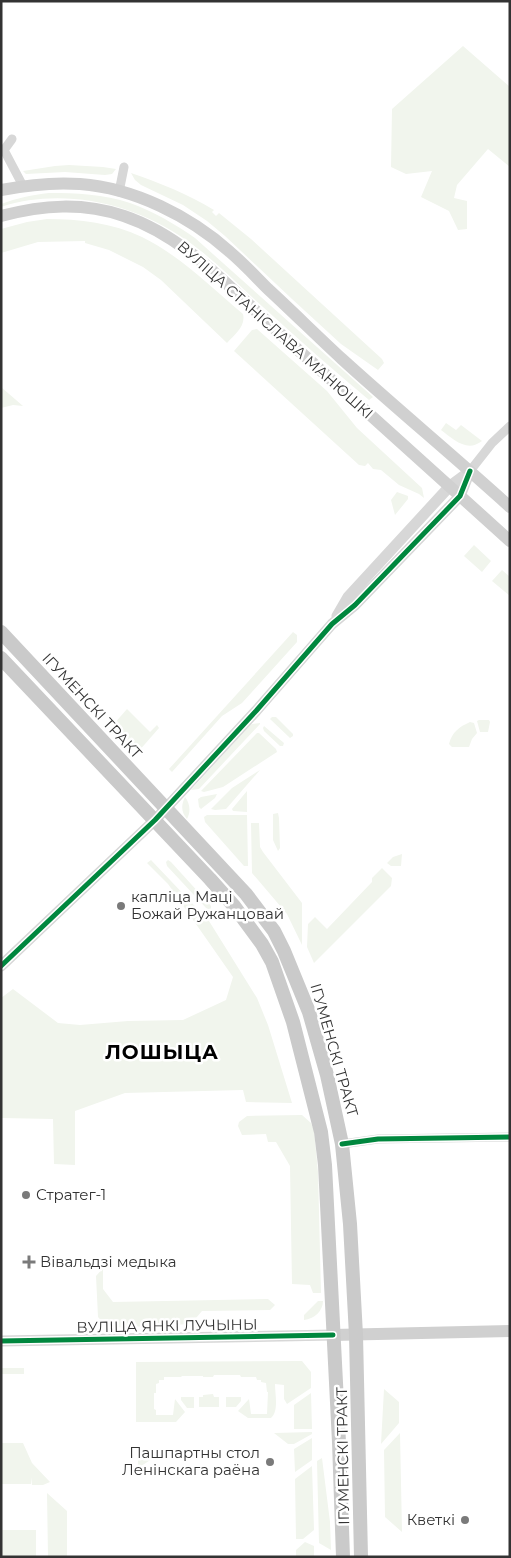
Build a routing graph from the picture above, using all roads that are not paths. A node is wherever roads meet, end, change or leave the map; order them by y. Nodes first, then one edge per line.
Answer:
1 (12, 139) dead end
2 (124, 167) dead end
3 (23, 186) junction
4 (1, 190) edge
5 (119, 192) junction
6 (1, 216) edge
7 (510, 426) edge
8 (470, 471) junction
9 (450, 486) junction
10 (460, 496) junction
11 (510, 507) edge
12 (510, 541) edge
13 (332, 624) junction
14 (1, 632) edge
15 (1, 658) edge
16 (166, 808) junction
17 (155, 820) junction
18 (1, 966) edge
19 (510, 1137) edge
20 (342, 1144) junction
21 (510, 1331) edge
22 (356, 1334) junction
23 (333, 1335) junction
24 (1, 1341) edge
25 (342, 1557) edge
26 (361, 1557) edge

1 - 3 street
2 - 5 street
3 - 4 main road, ВУЛІЦА СТАНІСЛАВА МАНЮШКІ
3 - 5 main road, ВУЛІЦА СТАНІСЛАВА МАНЮШКІ
5 - 8 main road, ВУЛІЦА СТАНІСЛАВА МАНЮШКІ
6 - 9 main road, ВУЛІЦА СТАНІСЛАВА МАНЮШКІ
7 - 8 street
8 - 9 street
8 - 10 street
8 - 11 main road, ВУЛІЦА СТАНІСЛАВА МАНЮШКІ
9 - 10 main road, ВУЛІЦА СТАНІСЛАВА МАНЮШКІ
9 - 13 street
10 - 12 main road, ВУЛІЦА СТАНІСЛАВА МАНЮШКІ
10 - 13 street
13 - 16 street
14 - 16 main road, ІГУМЕНСКІ ТРАКТ
15 - 17 main road, ІГУМЕНСКІ ТРАКТ
16 - 17 street
16 - 20 main road, ІГУМЕНСКІ ТРАКТ
17 - 18 street
17 - 23 main road, ІГУМЕНСКІ ТРАКТ
19 - 20 street
20 - 22 main road, ІГУМЕНСКІ ТРАКТ
21 - 22 main road, ВУЛІЦА ЯНКІ ЛУЧЫНЫ
22 - 23 main road, ВУЛІЦА ЯНКІ ЛУЧЫНЫ
22 - 26 main road, ІГУМЕНСКІ ТРАКТ
23 - 24 street, ВУЛІЦА ЯНКІ ЛУЧЫНЫ
23 - 25 main road, ІГУМЕНСКІ ТРАКТ

